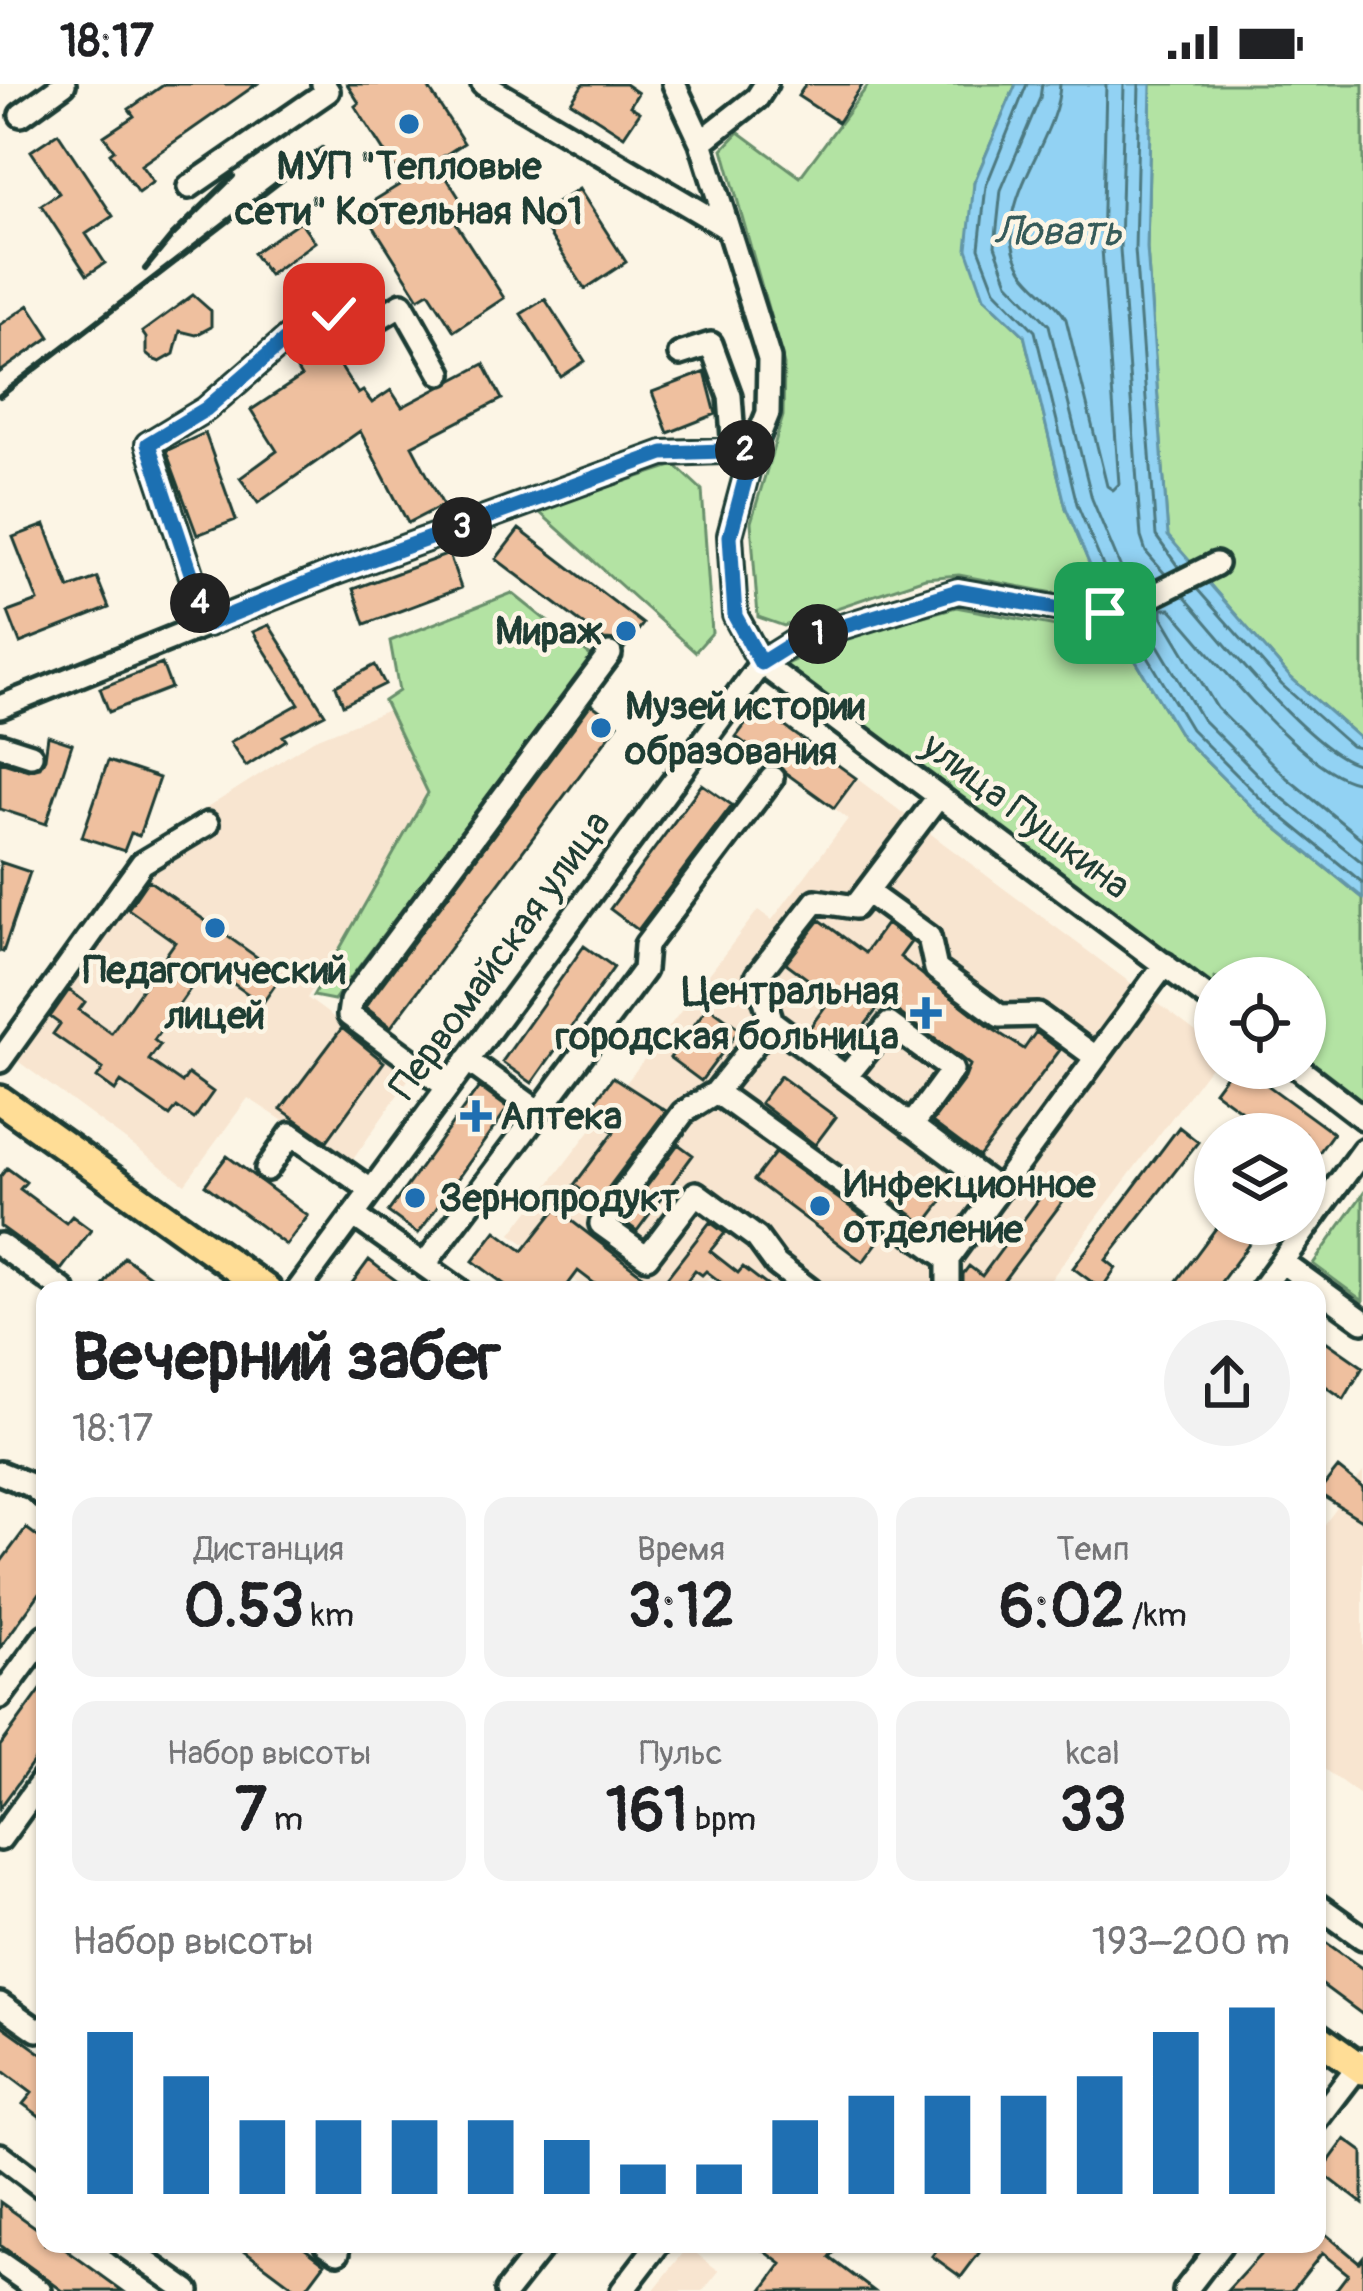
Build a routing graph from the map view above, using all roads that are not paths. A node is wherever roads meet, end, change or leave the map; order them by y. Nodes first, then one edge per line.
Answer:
1 (64, 84) edge
2 (323, 84) edge
3 (483, 84) edge
4 (674, 84) edge
5 (766, 84) edge
6 (21, 115) dead end
7 (700, 142) junction
8 (189, 187) dead end
9 (728, 228) junction
10 (680, 354) dead end
11 (441, 374) dead end
12 (743, 450) junction
13 (1216, 564) dead end
14 (208, 624) junction
15 (610, 654) dead end
16 (761, 663) junction
17 (0, 706) edge
18 (0, 745) edge
19 (32, 755) dead end
20 (772, 778) dead end
21 (939, 796) junction
22 (208, 824) dead end
23 (867, 892) junction
24 (1165, 964) junction
25 (1194, 987) edge
26 (772, 1022) junction
27 (1094, 1056) junction
28 (466, 1060) junction
29 (0, 1061) edge
30 (846, 1077) junction
31 (447, 1087) junction
32 (1325, 1089) edge
33 (716, 1092) junction
34 (0, 1100) edge
35 (538, 1112) junction
36 (1363, 1118) edge
37 (911, 1126) junction
38 (1363, 1150) edge
39 (267, 1169) dead end
40 (371, 1190) junction
41 (998, 1190) junction
42 (353, 1214) junction
43 (0, 1245) edge
44 (948, 1258) junction
45 (1282, 1262) junction
46 (424, 1265) junction
47 (50, 1281) edge
48 (254, 1281) edge
49 (305, 1281) edge
50 (446, 1281) edge
51 (798, 1281) edge
52 (948, 1281) edge
53 (1268, 1281) edge
54 (1308, 1281) edge
55 (1326, 1294) edge
56 (1363, 1321) edge
57 (0, 1473) edge
58 (36, 1489) edge
59 (36, 1648) edge
60 (0, 1697) edge
61 (36, 1789) edge
62 (0, 1839) edge
63 (1326, 1910) edge
64 (1360, 1931) edge
65 (0, 2004) edge
66 (36, 2029) edge
67 (1326, 2043) edge
68 (1361, 2065) edge
69 (1326, 2109) edge
70 (0, 2155) edge
71 (36, 2182) edge
72 (134, 2253) edge
73 (537, 2253) edge
74 (651, 2253) edge
75 (1214, 2253) edge
76 (0, 2263) edge
77 (40, 2291) edge
78 (188, 2291) edge
79 (507, 2291) edge
80 (622, 2291) edge
81 (1185, 2291) edge

1 - 6 street
2 - 8 street
3 - 9 street
4 - 7 street, улица Пушкина
5 - 7 street
7 - 9 street, улица Пушкина
9 - 12 street, улица Пушкина
10 - 12 street
11 - 14 street
12 - 14 street
12 - 16 street, улица Пушкина
13 - 16 street
14 - 17 street
15 - 31 street
16 - 21 street, улица Пушкина
16 - 28 street, Первомайская улица
18 - 19 street
20 - 35 street
21 - 23 street
21 - 24 street, улица Пушкина
22 - 29 street
23 - 26 street
23 - 27 street
24 - 25 street, улица Пушкина
24 - 27 street
26 - 30 street
26 - 33 street
27 - 41 street
28 - 31 street, Первомайская улица
28 - 35 street
30 - 37 street
30 - 37 street
31 - 40 street, Первомайская улица
32 - 36 street
33 - 44 street
33 - 51 street
34 - 48 main road
35 - 46 street
37 - 41 street
38 - 45 street
39 - 40 street
40 - 42 street, Первомайская улица
41 - 44 street
42 - 46 street
42 - 49 street, Первомайская улица
43 - 47 street
44 - 52 street
45 - 53 street
45 - 54 street
46 - 50 street
55 - 56 street
57 - 58 street
59 - 60 street
61 - 62 street
63 - 64 street
65 - 66 street
67 - 68 main road
68 - 69 street
70 - 71 street
72 - 78 street
73 - 79 street
74 - 80 street
75 - 81 street
76 - 77 street

